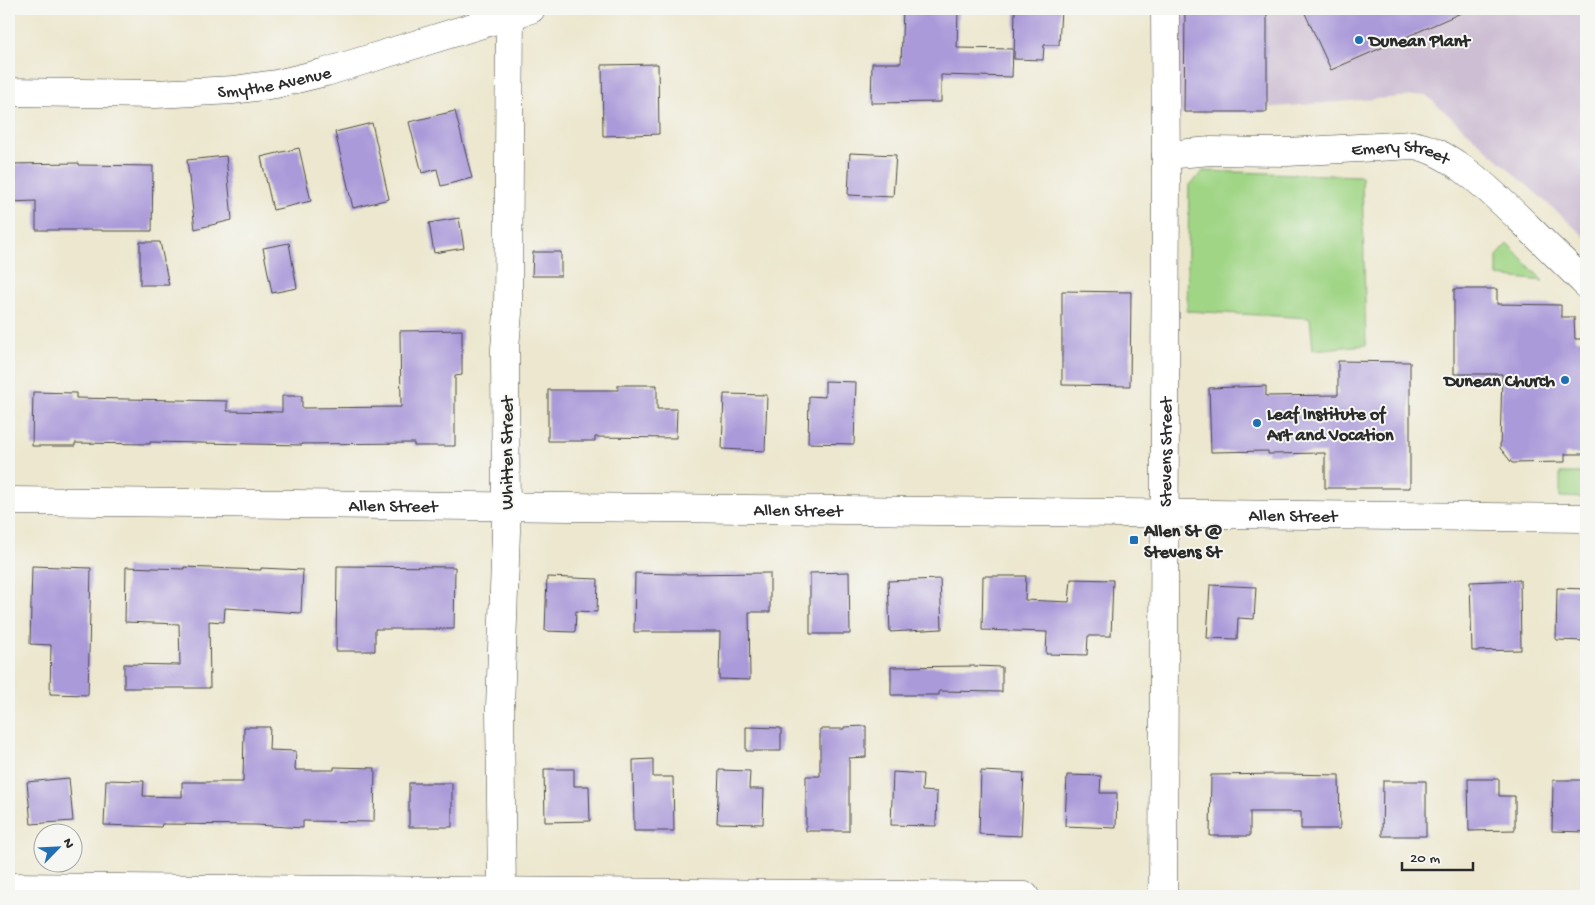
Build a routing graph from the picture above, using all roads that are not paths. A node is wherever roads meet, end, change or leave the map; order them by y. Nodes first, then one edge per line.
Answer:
1 (1165, 9) edge
2 (517, 11) edge
3 (9, 92) edge
4 (1166, 155) junction
5 (1586, 284) edge
6 (9, 501) edge
7 (506, 507) junction
8 (1165, 514) junction
9 (1586, 518) edge
10 (9, 887) edge
11 (502, 894) edge
12 (1024, 896) edge
13 (1163, 896) edge

1 - 4 street, Stevens Street
2 - 3 street, Smythe Avenue
2 - 7 street, Whitten Street
4 - 5 street, Emery Street
4 - 8 street, Stevens Street
6 - 7 street, Allen Street
7 - 8 street, Allen Street
7 - 11 street, Whitten Street
8 - 9 street, Allen Street
8 - 13 street, Stevens Street
10 - 11 street
11 - 12 street

